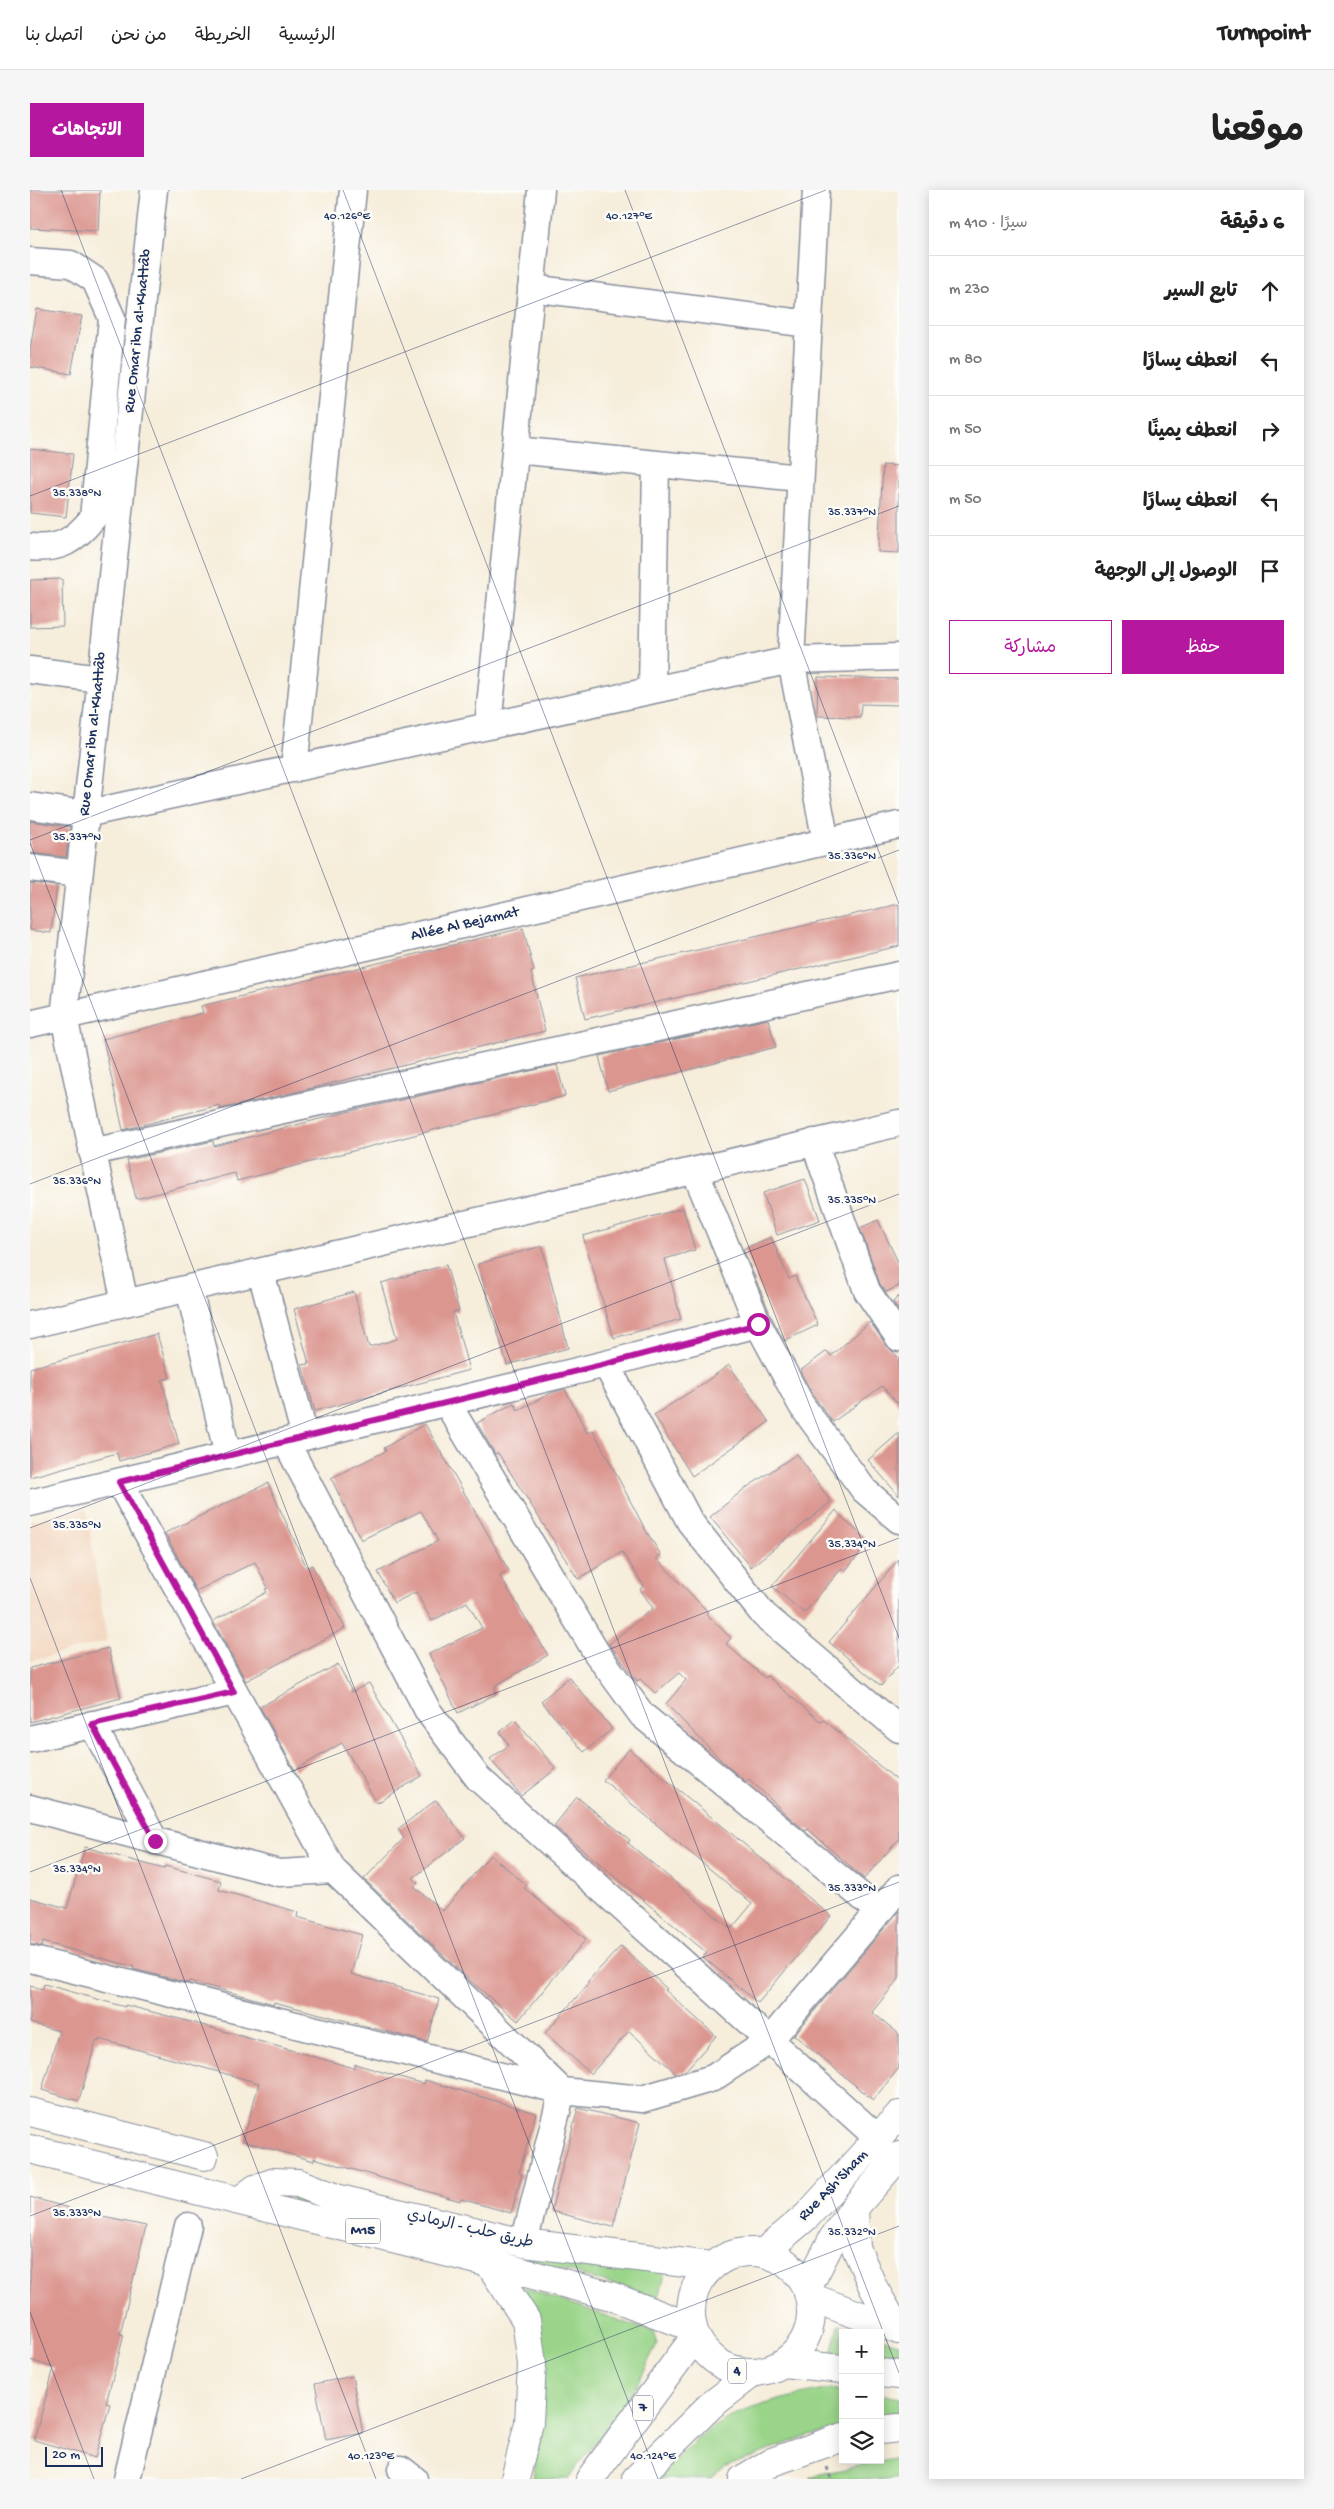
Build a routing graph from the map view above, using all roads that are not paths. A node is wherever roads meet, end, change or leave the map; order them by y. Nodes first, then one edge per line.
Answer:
1 (154, 190) edge
2 (354, 190) edge
3 (541, 190) edge
4 (816, 190) edge
5 (30, 261) edge
6 (531, 288) junction
7 (809, 324) junction
8 (515, 450) junction
9 (656, 464) junction
10 (800, 478) junction
11 (30, 547) edge
12 (899, 657) edge
13 (791, 660) junction
14 (30, 670) edge
15 (100, 679) junction
16 (652, 690) junction
17 (488, 726) junction
18 (294, 769) junction
19 (30, 806) edge
20 (85, 814) junction
21 (899, 825) edge
22 (826, 842) junction
23 (30, 868) edge
24 (79, 874) junction
25 (899, 975) edge
26 (64, 1017) junction
27 (30, 1024) edge
28 (899, 1123) edge
29 (814, 1142) junction
30 (92, 1152) junction
31 (695, 1171) junction
32 (261, 1272) junction
33 (189, 1288) junction
34 (125, 1303) junction
35 (758, 1324) junction
36 (30, 1325) edge
37 (899, 1338) edge
38 (606, 1364) junction
39 (447, 1403) junction
40 (295, 1439) junction
41 (228, 1456) junction
42 (119, 1482) junction
43 (30, 1503) edge
44 (899, 1520) edge
45 (234, 1692) junction
46 (92, 1724) junction
47 (899, 1729) edge
48 (30, 1739) edge
49 (30, 1808) edge
50 (155, 1841) junction
51 (333, 1870) junction
52 (899, 1888) edge
53 (879, 1911) junction
54 (30, 1959) edge
55 (769, 2041) junction
56 (562, 2091) junction
57 (30, 2112) edge
58 (899, 2115) edge
59 (129, 2137) junction
60 (889, 2147) edge
61 (30, 2148) edge
62 (204, 2156) dead end
63 (123, 2171) junction
64 (239, 2201) junction
65 (854, 2208) junction
66 (188, 2226) dead end
67 (524, 2244) junction
68 (764, 2252) junction
69 (489, 2263) junction
70 (710, 2266) junction
71 (809, 2293) junction
72 (899, 2330) edge
73 (693, 2332) junction
74 (784, 2363) junction
75 (839, 2369) edge
76 (754, 2372) junction
77 (884, 2373) edge
78 (899, 2375) edge
79 (899, 2428) edge
80 (884, 2430) edge
81 (839, 2438) edge
82 (127, 2479) edge
83 (515, 2479) edge
84 (590, 2479) edge
85 (636, 2479) edge
86 (743, 2479) edge

1 - 15 street, Rue Omar ibn al-Khattâb
2 - 18 street
3 - 6 street
4 - 7 street
5 - 11 street
6 - 7 street
6 - 8 street
7 - 10 street
8 - 9 street
8 - 17 street
9 - 10 street
9 - 16 street
10 - 13 street
12 - 13 street
13 - 16 street
13 - 22 street
14 - 15 street
15 - 20 street, Rue Omar ibn al-Khattâb
16 - 17 street
17 - 18 street
18 - 20 street
19 - 20 street
20 - 24 street, Rue Omar ibn al-Khattâb
21 - 22 street, Allée Al Bejamat
22 - 26 street, Allée Al Bejamat
23 - 24 street
24 - 26 street, Rue Omar ibn al-Khattâb
25 - 30 street
26 - 27 street, Allée Al Bejamat
26 - 30 street, Rue Omar ibn al-Khattâb
28 - 29 street
29 - 31 street
29 - 37 street
30 - 34 street, Rue Omar ibn al-Khattâb
31 - 32 street
31 - 35 street
32 - 33 street
32 - 40 street
33 - 34 street
33 - 41 street
34 - 36 street
35 - 38 street
35 - 44 street
38 - 39 street
38 - 47 street
39 - 40 street
39 - 53 street
40 - 41 street
40 - 55 street
41 - 42 street
42 - 43 street
42 - 45 street
45 - 46 street
45 - 51 street
46 - 48 street
46 - 50 street
49 - 50 street
50 - 51 street
51 - 56 street
52 - 53 street
53 - 55 street
54 - 56 street
55 - 56 street
55 - 60 street
56 - 67 street
57 - 59 main road
58 - 60 main road, Rue Ash'Sham
59 - 62 main road
59 - 63 main road
60 - 65 main road, Rue Ash'Sham
60 - 68 main road, Rue Ash'Sham
61 - 63 main road, طريق حلب - الرمادي / M15
63 - 64 main road, طريق حلب - الرمادي / M15
64 - 67 main road, طريق حلب - الرمادي / M15
64 - 69 main road, طريق حلب - الرمادي / M15
65 - 71 main road, Rue Ash'Sham
65 - 72 main road
66 - 82 street
67 - 70 main road, طريق حلب - الرمادي / M15
68 - 70 main road
68 - 71 main road
69 - 73 main road, طريق حلب - الرمادي / M15
69 - 83 main road
70 - 73 main road
71 - 72 main road
71 - 74 main road, 4
73 - 76 main road, 4
73 - 84 main road, 7
74 - 75 main road, 4
74 - 76 main road, 4
76 - 85 main road
77 - 78 main road
79 - 80 main road
81 - 86 main road

